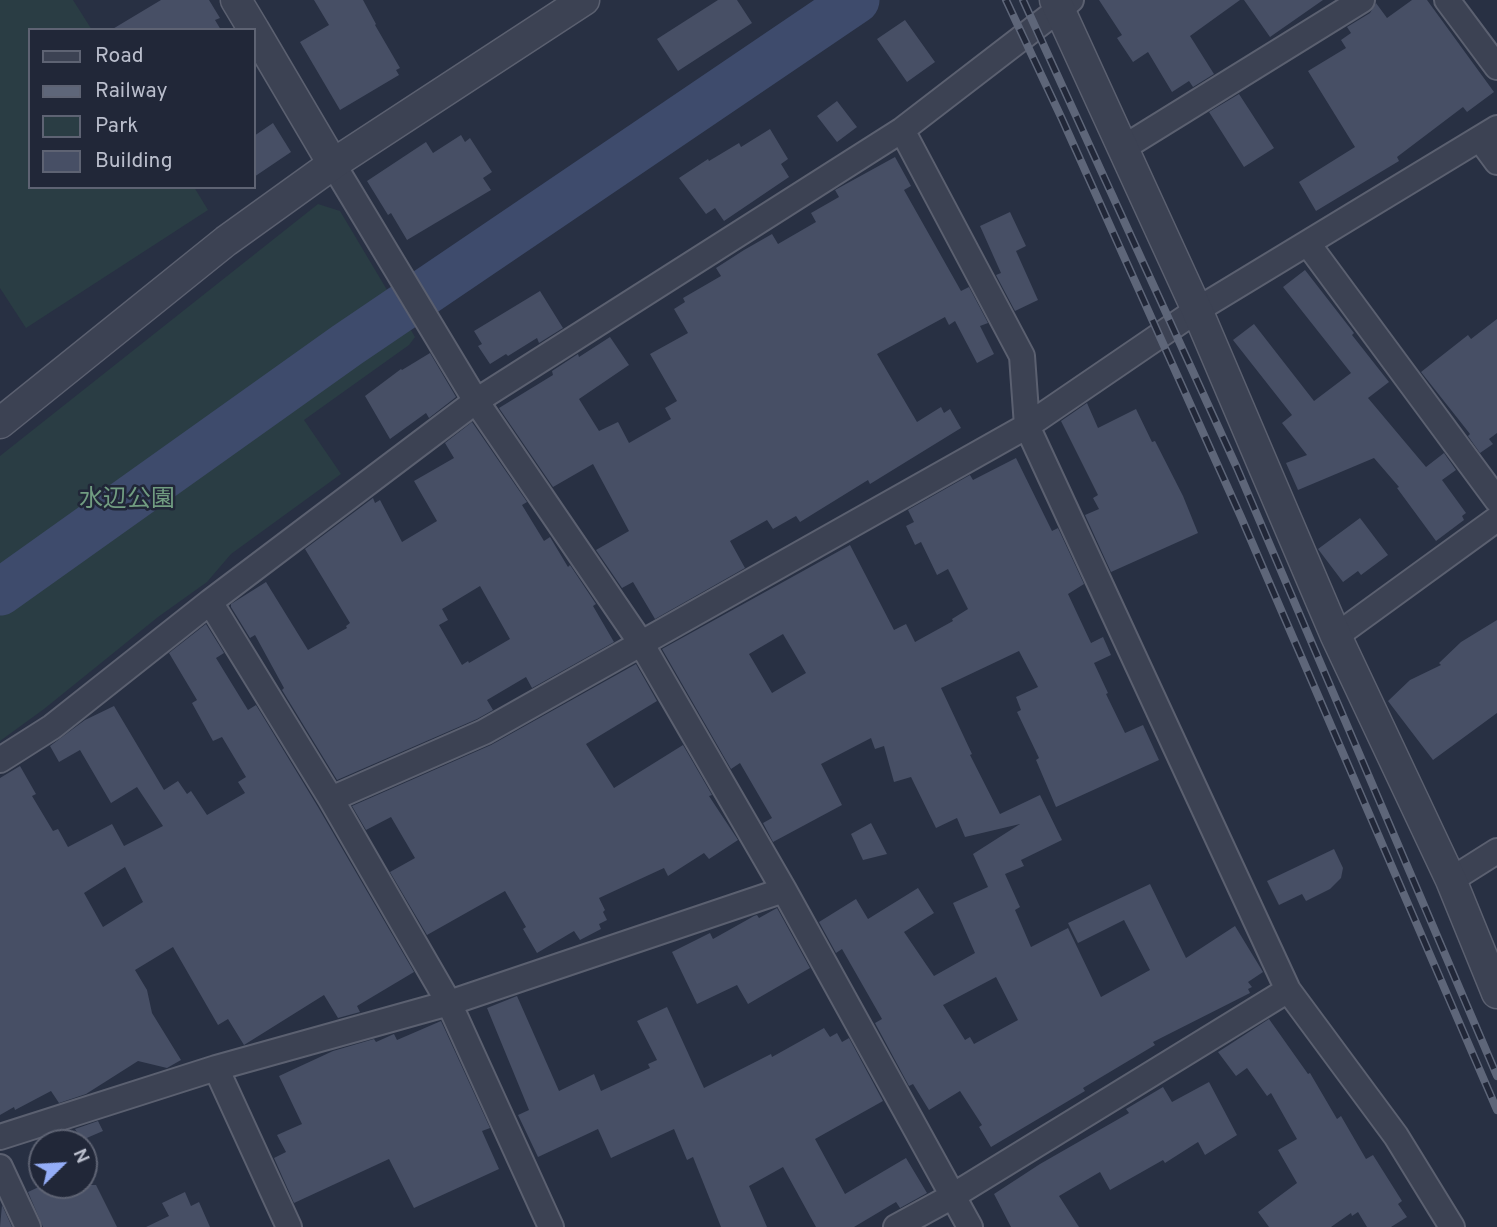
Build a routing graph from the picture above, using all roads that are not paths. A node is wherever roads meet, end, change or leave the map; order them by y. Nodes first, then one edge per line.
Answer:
1 (236, 0) edge
2 (584, 0) edge
3 (1362, 0) edge
4 (1447, 0) edge
5 (1062, 3) edge
6 (253, 28) edge
7 (256, 33) edge
8 (1497, 67) edge
9 (902, 130) junction
10 (1488, 134) edge
11 (1123, 148) junction
12 (1497, 162) edge
13 (333, 164) junction
14 (1308, 244) junction
15 (1197, 310) junction
16 (477, 401) junction
17 (0, 423) edge
18 (1027, 426) junction
19 (1497, 500) edge
20 (1497, 519) edge
21 (211, 602) junction
22 (1336, 636) junction
23 (641, 643) junction
24 (0, 760) edge
25 (331, 799) junction
26 (1497, 851) edge
27 (1451, 880) junction
28 (784, 890) junction
29 (1288, 990) junction
30 (1497, 993) edge
31 (449, 1003) junction
32 (216, 1068) junction
33 (0, 1138) edge
34 (0, 1167) edge
35 (951, 1197) junction
36 (28, 1227) edge
37 (289, 1227) edge
38 (551, 1227) edge
39 (896, 1227) edge
40 (970, 1227) edge
41 (1452, 1227) edge

1 - 6 street
2 - 13 street
3 - 11 street
4 - 8 street
5 - 9 street
5 - 11 street
7 - 13 street
9 - 16 street
9 - 18 street
10 - 12 street
10 - 14 street
11 - 15 street
13 - 16 street
13 - 17 street
14 - 15 street
14 - 19 street
15 - 18 street
15 - 22 street
16 - 21 street
16 - 23 street
18 - 23 street
18 - 29 street
20 - 22 street
21 - 24 street
21 - 25 street
22 - 27 street
23 - 25 street
23 - 28 street
25 - 31 street
26 - 27 street
27 - 30 street
28 - 31 street
28 - 35 street
29 - 35 street
29 - 41 street
31 - 32 street
31 - 38 street
32 - 33 street
32 - 37 street
34 - 36 street
35 - 39 street
35 - 40 street

